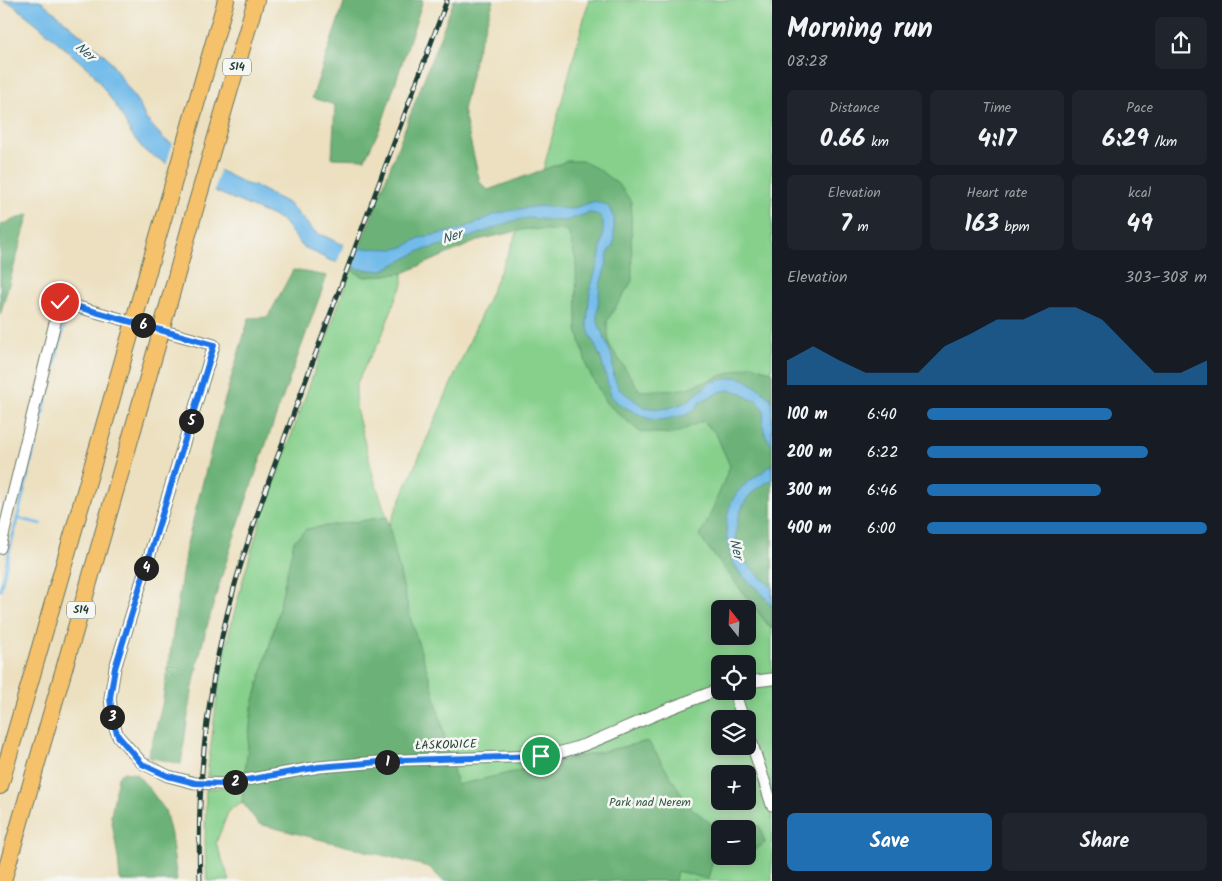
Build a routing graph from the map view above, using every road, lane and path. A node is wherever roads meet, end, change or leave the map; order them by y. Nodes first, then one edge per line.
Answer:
1 (226, 0) edge
2 (256, 0) edge
3 (0, 548) edge
4 (772, 679) edge
5 (756, 681) edge
6 (711, 693) edge
7 (756, 755) edge
8 (0, 786) edge
9 (772, 805) edge
10 (3, 881) edge

1 - 8 highway, S14, bridge
2 - 10 highway, S14, bridge
3 - 6 street, ŁASKOWICE
4 - 5 street
7 - 9 street

